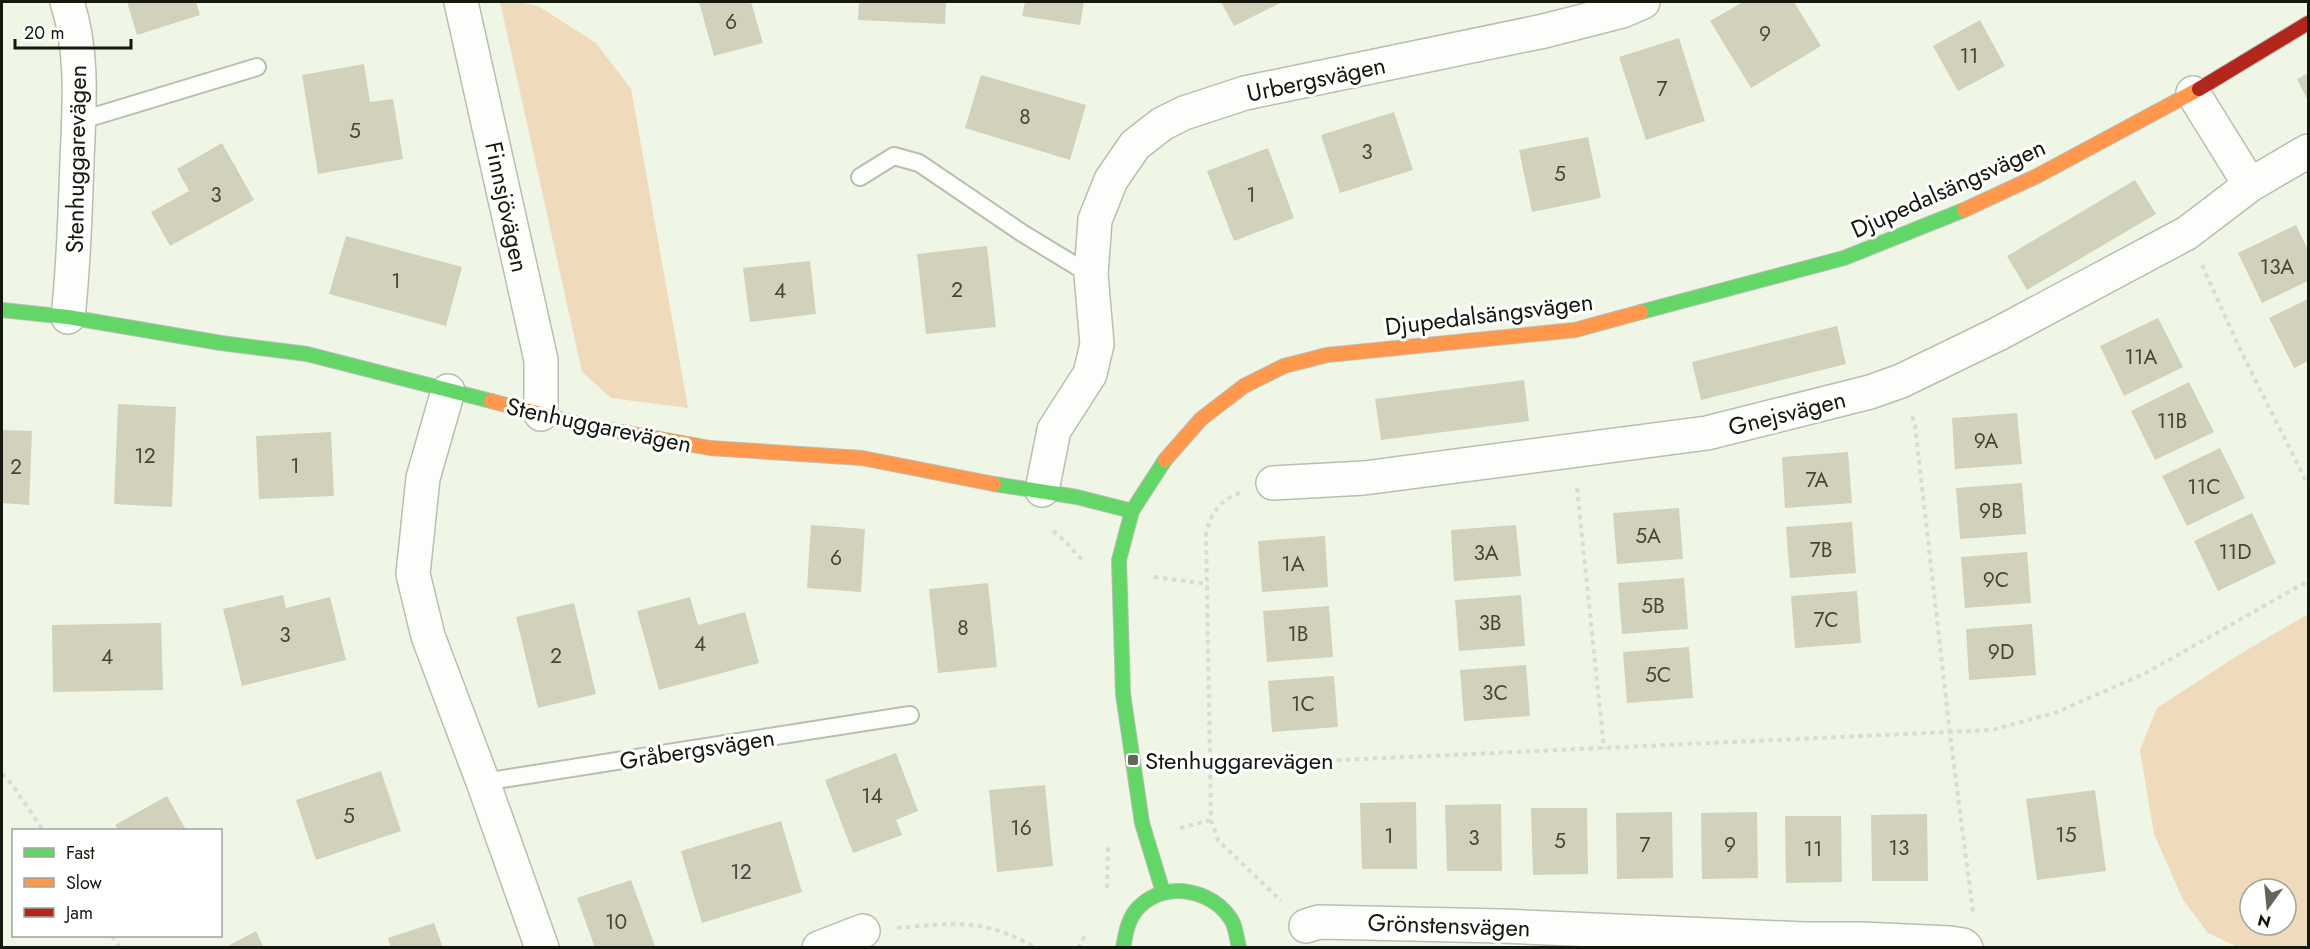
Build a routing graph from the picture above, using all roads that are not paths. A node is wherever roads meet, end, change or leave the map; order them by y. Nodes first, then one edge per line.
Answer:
1 (67, 2) edge
2 (460, 2) edge
3 (1643, 2) edge
4 (2308, 23) edge
5 (257, 67) dead end
6 (2193, 93) junction
7 (79, 121) junction
8 (2308, 151) edge
9 (860, 177) dead end
10 (2250, 185) junction
11 (1091, 275) junction
12 (2, 310) edge
13 (68, 317) junction
14 (447, 391) junction
15 (541, 414) junction
16 (1273, 483) road end
17 (1042, 490) junction
18 (1132, 512) junction
19 (910, 715) dead end
20 (483, 782) junction
21 (1163, 892) junction
22 (1306, 926) road end
23 (863, 931) road end
24 (1699, 941) edge
25 (1964, 946) edge
26 (542, 948) edge
27 (819, 948) edge
28 (1123, 948) edge
29 (1239, 948) edge

1 - 7 street, Stenhuggarevägen
2 - 15 street, Finnsjövägen
3 - 11 street, Urbergsvägen
4 - 6 street, Djupedalsängsvägen
5 - 7 lane
6 - 10 street
6 - 18 street, Djupedalsängsvägen
7 - 13 street, Stenhuggarevägen
8 - 10 street, Gnejsvägen
9 - 11 lane
10 - 16 street, Gnejsvägen
11 - 17 street, Urbergsvägen
12 - 13 street, Stenhuggarevägen
13 - 14 street, Stenhuggarevägen
14 - 15 street, Stenhuggarevägen
14 - 20 street
15 - 17 street, Stenhuggarevägen
17 - 18 street, Stenhuggarevägen
18 - 21 street, Djupedalsängsvägen
19 - 20 lane, Gråbergsvägen
20 - 26 street
21 - 28 street
21 - 29 street
22 - 24 street, Grönstensvägen
23 - 27 street
24 - 25 street, Grönstensvägen

